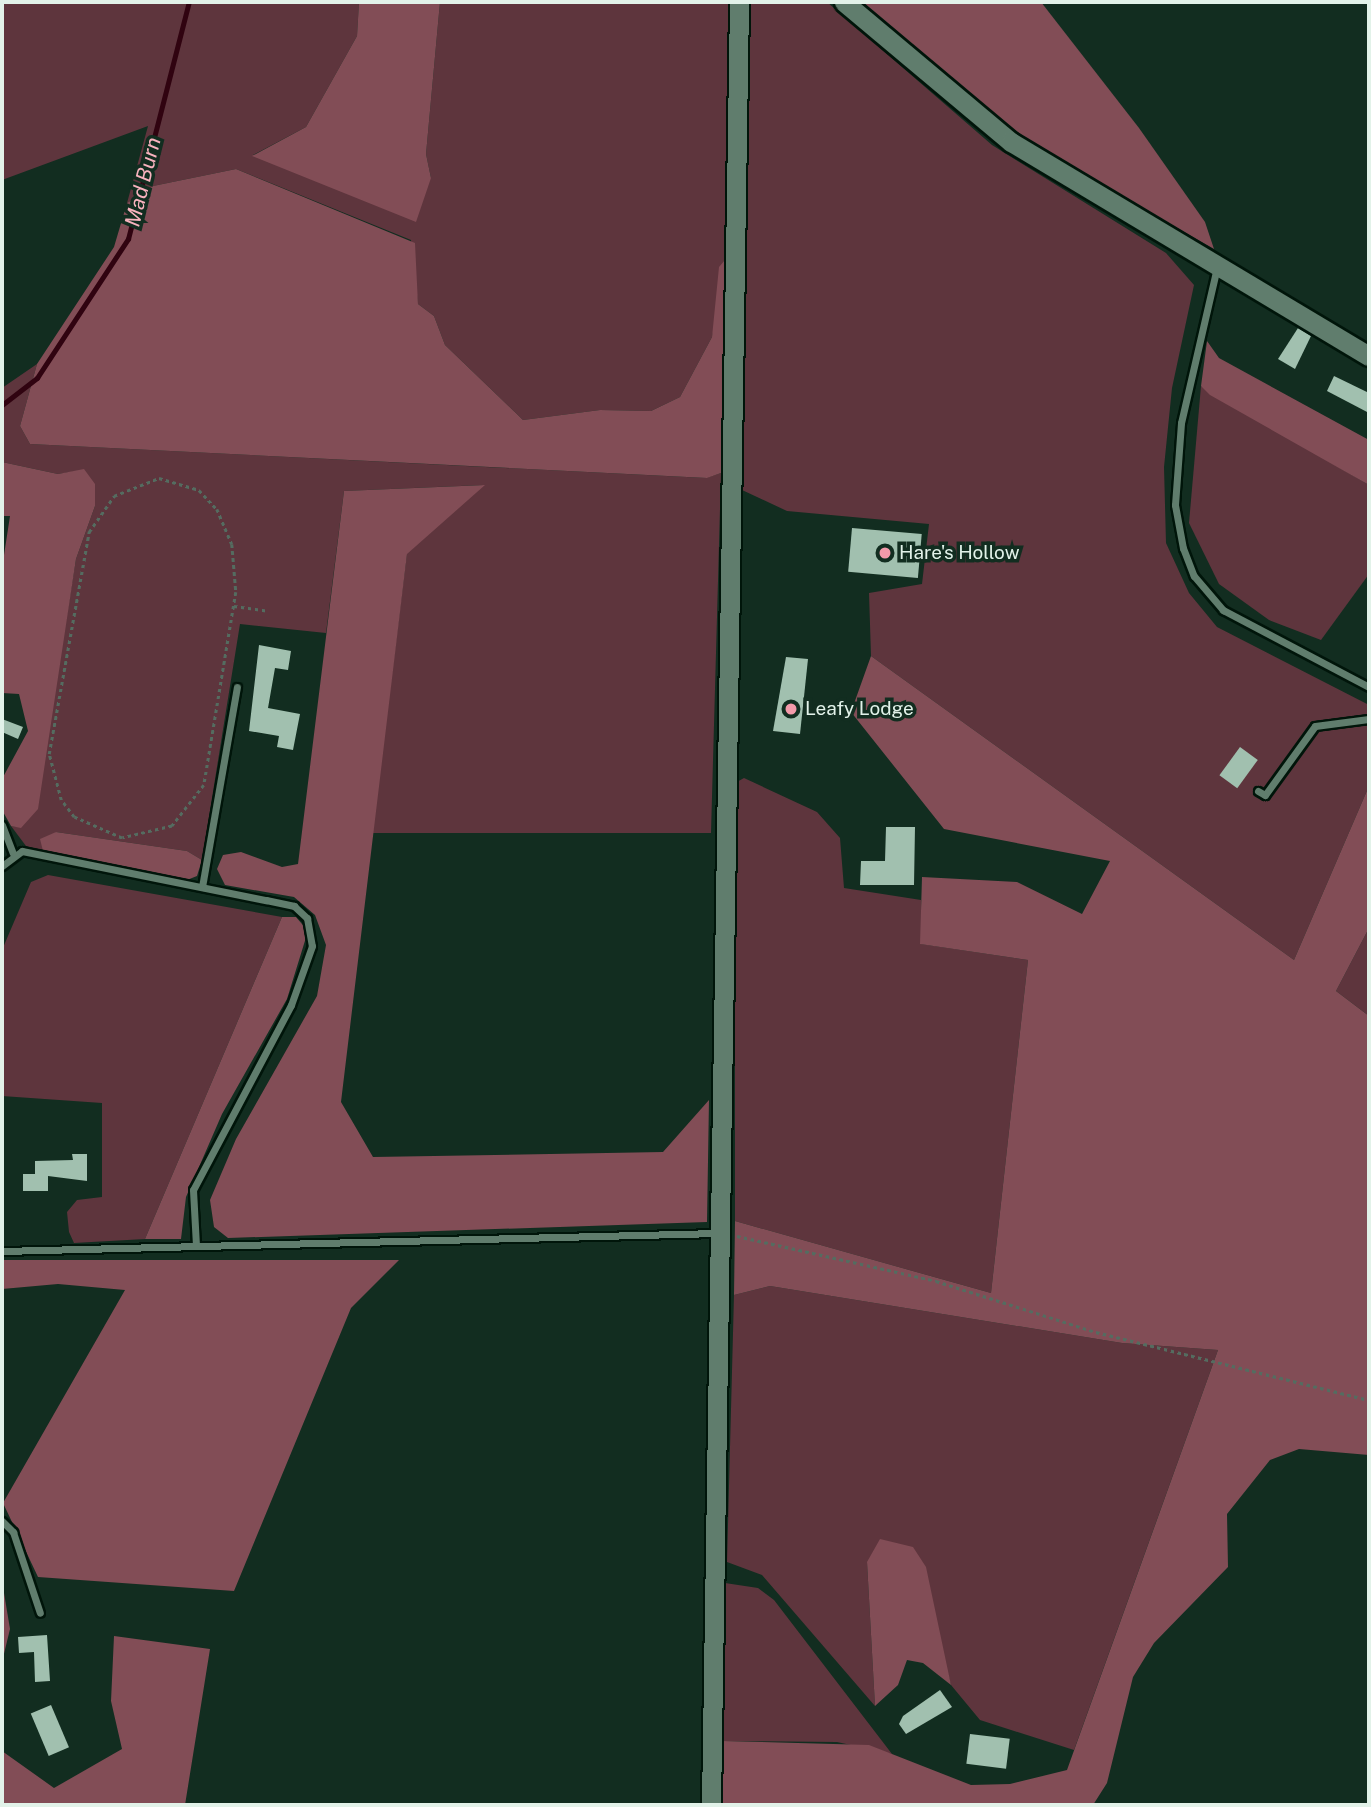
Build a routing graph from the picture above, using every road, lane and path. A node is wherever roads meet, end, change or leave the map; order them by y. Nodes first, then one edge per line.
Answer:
1 (739, 2) edge
2 (844, 2) edge
3 (1218, 263) junction
4 (1369, 356) edge
5 (234, 606) junction
6 (268, 611) dead end
7 (237, 687) dead end
8 (1369, 687) edge
9 (1369, 719) edge
10 (1258, 791) dead end
11 (2, 825) edge
12 (13, 853) junction
13 (2, 866) edge
14 (202, 887) junction
15 (720, 1233) junction
16 (196, 1246) junction
17 (2, 1251) edge
18 (1369, 1400) edge
19 (2, 1521) edge
20 (40, 1613) dead end
21 (711, 1805) edge

1 - 15 street
2 - 3 street
3 - 4 street
3 - 8 lane
5 - 5 path
5 - 6 path
7 - 14 lane
9 - 10 lane
11 - 12 lane
12 - 13 lane
12 - 14 lane
14 - 16 lane
15 - 16 lane
15 - 18 path
15 - 21 street
16 - 17 lane
19 - 20 lane

